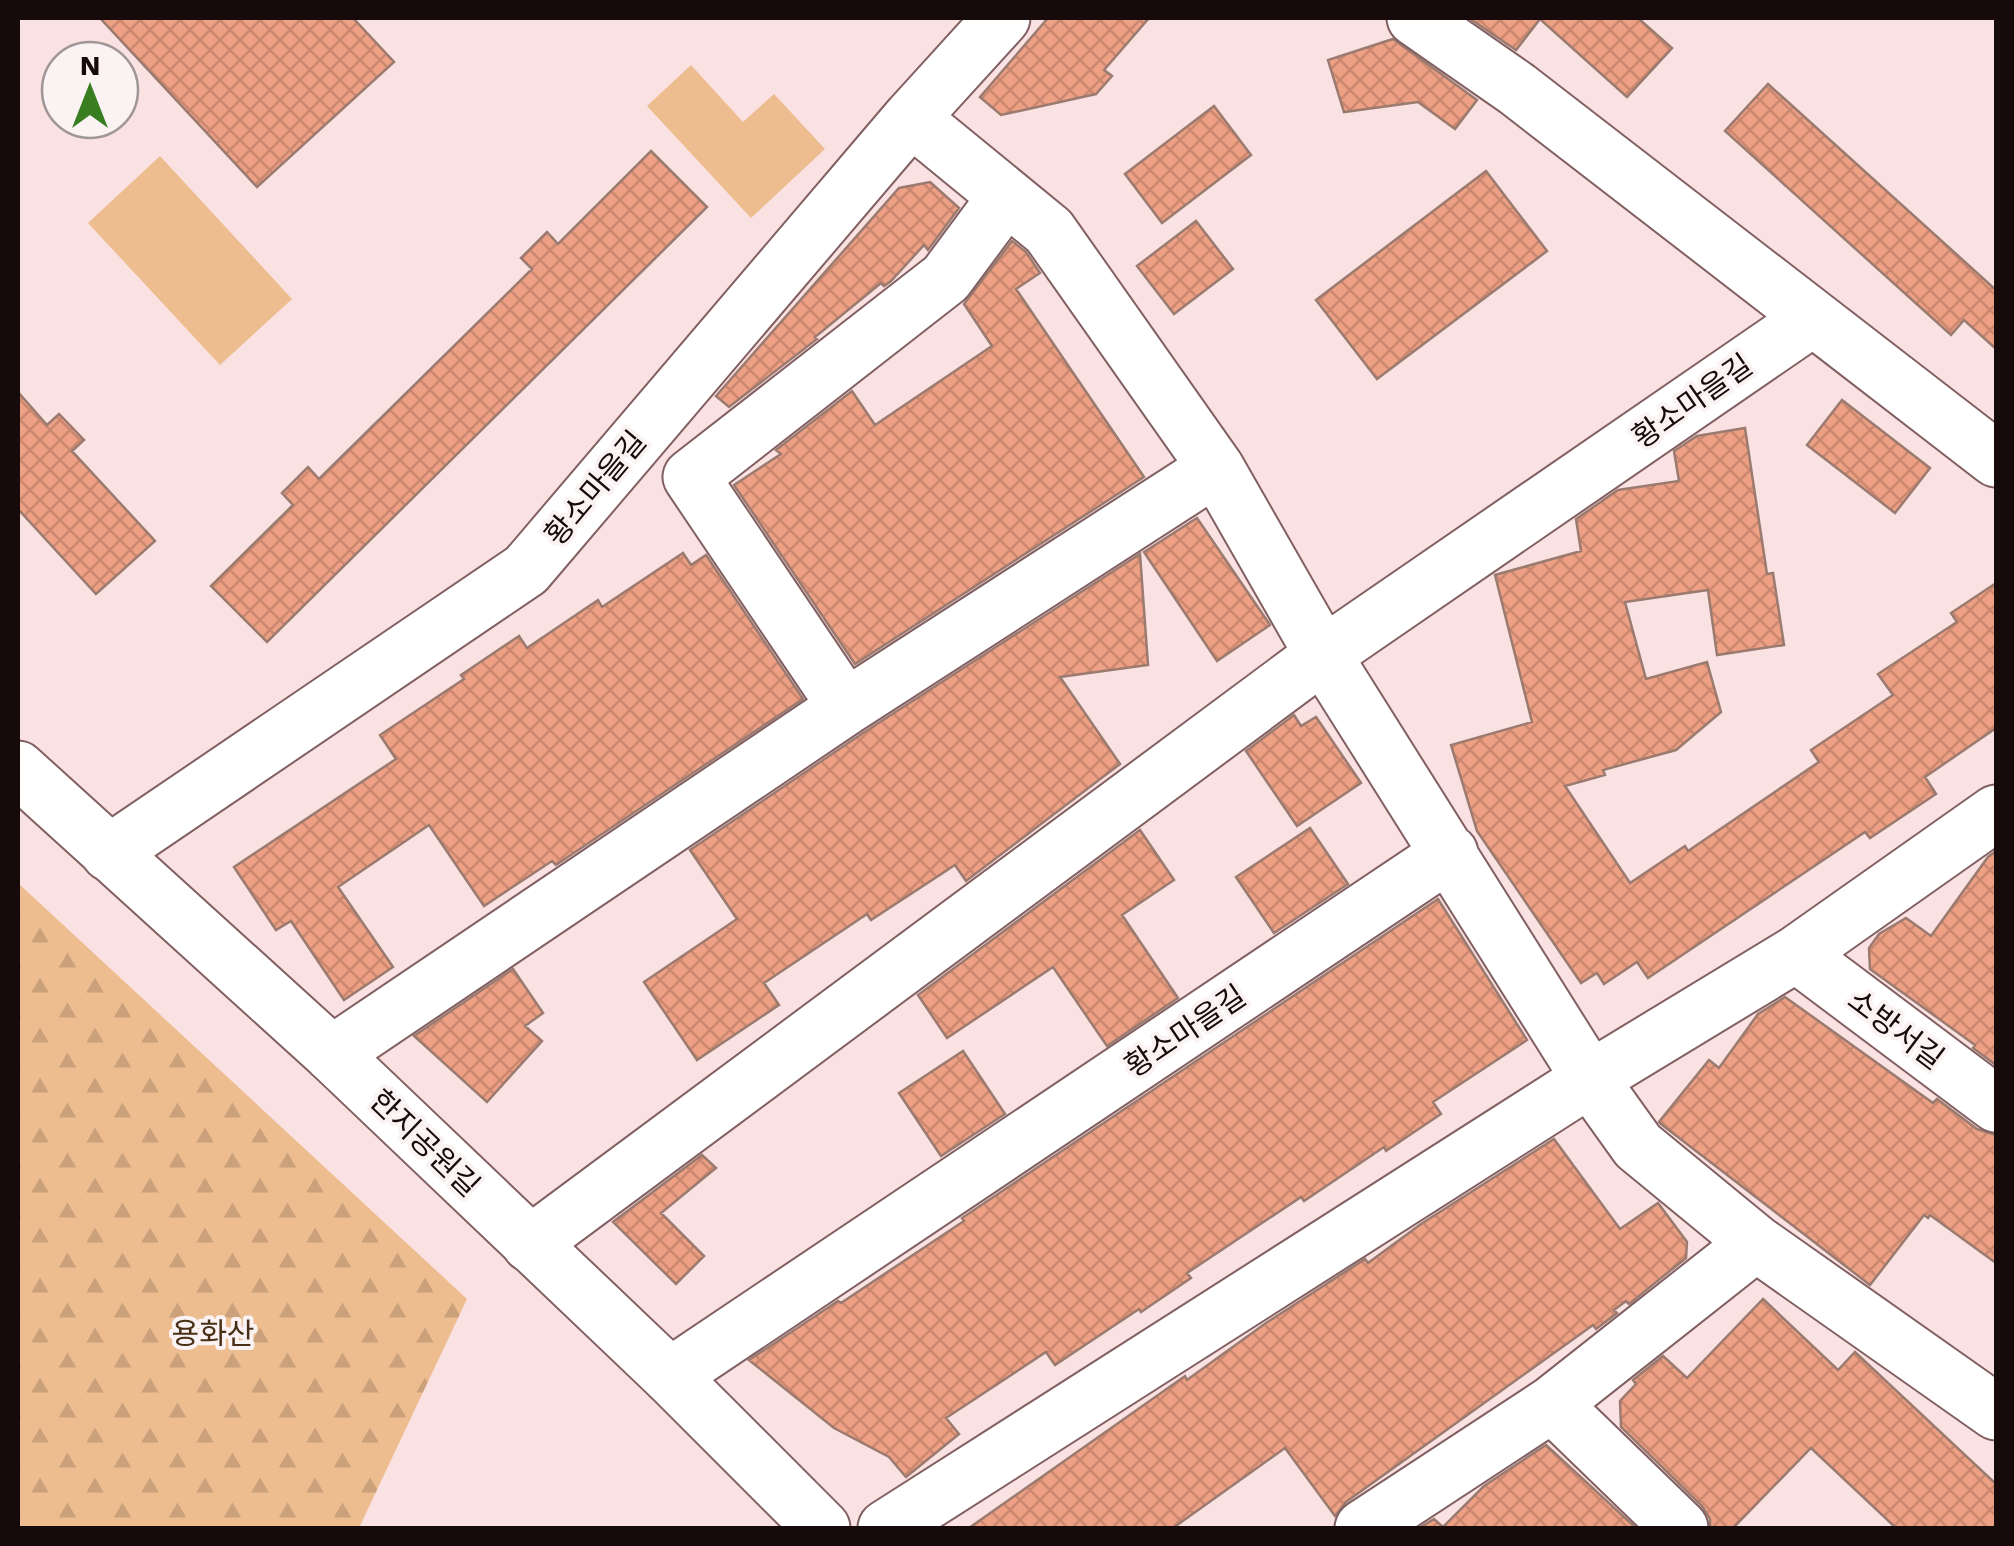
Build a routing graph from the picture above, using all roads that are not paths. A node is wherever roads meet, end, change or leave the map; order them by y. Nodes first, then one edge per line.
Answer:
1 (1002, 18) edge
2 (1415, 18) edge
3 (910, 118) junction
4 (1006, 197) junction
5 (1813, 318) junction
6 (1996, 459) edge
7 (1216, 468) junction
8 (1323, 654) junction
9 (846, 707) junction
10 (18, 769) edge
11 (1996, 813) edge
12 (109, 852) junction
13 (1450, 853) junction
14 (1796, 954) junction
15 (332, 1054) junction
16 (1590, 1078) junction
17 (1996, 1104) edge
18 (1756, 1243) junction
19 (530, 1244) junction
20 (670, 1376) junction
21 (1552, 1404) junction
22 (1996, 1412) edge
23 (822, 1528) edge
24 (886, 1528) edge
25 (1364, 1528) edge
26 (1680, 1528) edge

1 - 3 street, 황소마을길
2 - 5 street
3 - 4 street
3 - 12 street, 황소마을길
4 - 7 street
4 - 9 street
5 - 6 street
5 - 8 street, 황소마을길
7 - 8 street
7 - 9 street
8 - 13 street
8 - 19 street, 황소마을길
9 - 15 street
10 - 12 street, 한지공원길
11 - 14 street
12 - 15 street, 한지공원길
13 - 16 street
13 - 20 street, 황소마을길
14 - 16 street
14 - 17 street, 소방서길
15 - 19 street, 한지공원길
16 - 18 street
16 - 24 street
18 - 21 street
18 - 22 street
19 - 20 street, 한지공원길
20 - 23 street, 한지공원길
21 - 25 street
21 - 26 street

